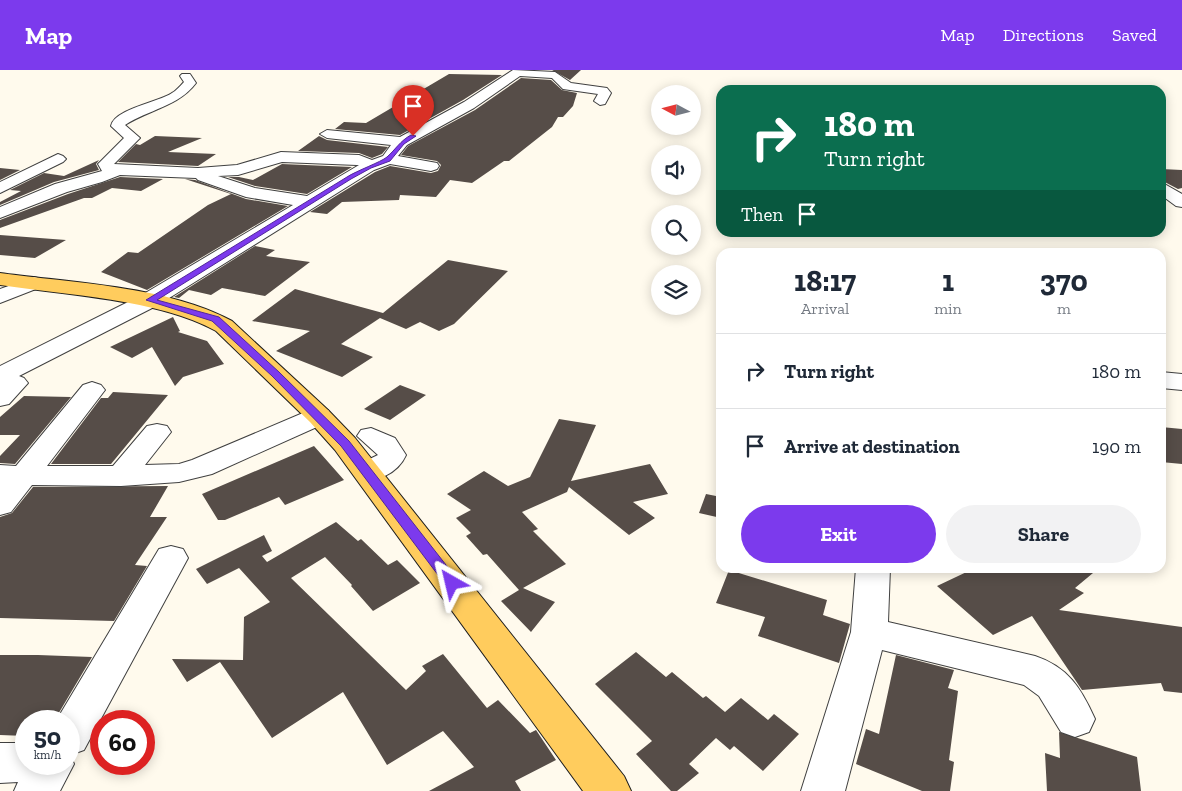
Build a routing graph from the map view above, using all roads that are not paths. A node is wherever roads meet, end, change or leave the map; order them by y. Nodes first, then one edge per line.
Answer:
1 (519, 71) edge
2 (186, 76) dead end
3 (600, 101) dead end
4 (327, 134) dead end
5 (402, 142) junction
6 (388, 159) junction
7 (58, 160) dead end
8 (430, 166) dead end
9 (368, 167) junction
10 (118, 170) junction
11 (198, 173) junction
12 (0, 188) edge
13 (1166, 191) edge
14 (309, 202) junction
15 (1182, 202) edge
16 (1166, 207) edge
17 (1182, 209) edge
18 (0, 213) edge
19 (0, 279) edge
20 (34, 283) junction
21 (0, 297) edge
22 (150, 300) junction
23 (1166, 380) edge
24 (1182, 382) edge
25 (5, 386) edge
26 (92, 390) dead end
27 (319, 416) junction
28 (157, 432) dead end
29 (371, 436) dead end
30 (368, 472) junction
31 (12, 475) edge
32 (121, 476) junction
33 (0, 505) edge
34 (170, 558) dead end
35 (873, 573) edge
36 (869, 632) junction
37 (80, 718) edge
38 (1075, 719) dead end
39 (0, 762) edge
40 (15, 762) edge
41 (46, 775) edge
42 (36, 791) edge
43 (609, 791) edge
44 (823, 791) edge

1 - 3 street
1 - 5 street
2 - 10 street
4 - 5 street
5 - 6 street
6 - 8 street
6 - 9 street
7 - 12 street
9 - 11 street
9 - 14 street
10 - 11 street
10 - 18 street
11 - 14 street
13 - 15 street
14 - 22 street
16 - 17 street
19 - 20 main road
20 - 21 street
20 - 22 main road
22 - 25 street
22 - 27 main road
23 - 24 street
26 - 31 street
27 - 30 main road
27 - 32 street
28 - 32 street
29 - 30 street
30 - 43 main road
31 - 32 street
31 - 33 street
34 - 37 street
35 - 36 street
36 - 38 street
36 - 44 street
39 - 40 street
41 - 42 street

